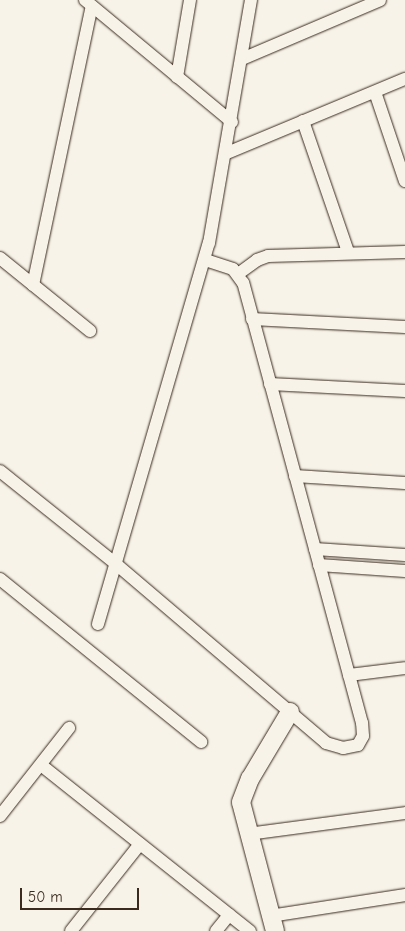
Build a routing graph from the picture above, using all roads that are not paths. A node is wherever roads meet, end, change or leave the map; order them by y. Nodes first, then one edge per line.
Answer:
1 (190, 0) edge
2 (251, 0) edge
3 (380, 0) edge
4 (88, 3) edge
5 (242, 59) junction
6 (178, 77) junction
7 (405, 80) edge
8 (375, 92) junction
9 (303, 121) junction
10 (232, 122) junction
11 (227, 153) junction
12 (405, 181) edge
13 (348, 252) junction
14 (405, 252) edge
15 (0, 258) edge
16 (205, 260) junction
17 (238, 274) junction
18 (33, 285) junction
19 (252, 319) junction
20 (405, 327) edge
21 (90, 331) dead end
22 (270, 384) junction
23 (405, 391) edge
24 (0, 470) edge
25 (295, 476) junction
26 (405, 483) edge
27 (315, 548) junction
28 (405, 555) edge
29 (116, 564) junction
30 (319, 565) junction
31 (405, 571) edge
32 (0, 579) edge
33 (98, 624) dead end
34 (405, 668) edge
35 (349, 675) junction
36 (290, 712) junction
37 (69, 728) dead end
38 (201, 742) dead end
39 (41, 765) junction
40 (405, 813) edge
41 (0, 816) edge
42 (248, 834) junction
43 (140, 844) junction
44 (405, 895) edge
45 (229, 916) junction
46 (272, 924) edge
47 (71, 931) edge
48 (216, 931) edge
49 (250, 931) edge

1 - 6 street
2 - 5 street
3 - 5 street
4 - 6 street
4 - 18 street
5 - 10 street
6 - 10 street
7 - 8 street
8 - 9 street
8 - 12 street
9 - 11 street
9 - 13 street
10 - 11 street
11 - 16 street
13 - 14 street
13 - 17 street
15 - 18 street
16 - 17 street
16 - 29 street
17 - 19 street
18 - 21 street
19 - 20 street
19 - 22 street
22 - 23 street
22 - 25 street
24 - 29 street
25 - 26 street
25 - 27 street
27 - 28 street
27 - 30 street
29 - 33 street
29 - 36 street
30 - 31 street
30 - 35 street
32 - 38 street
34 - 35 street
35 - 36 street
36 - 42 street
37 - 39 street
39 - 41 street
39 - 43 street
40 - 42 street
42 - 46 street
43 - 45 street
43 - 47 street
44 - 46 street
45 - 48 street
45 - 49 street

